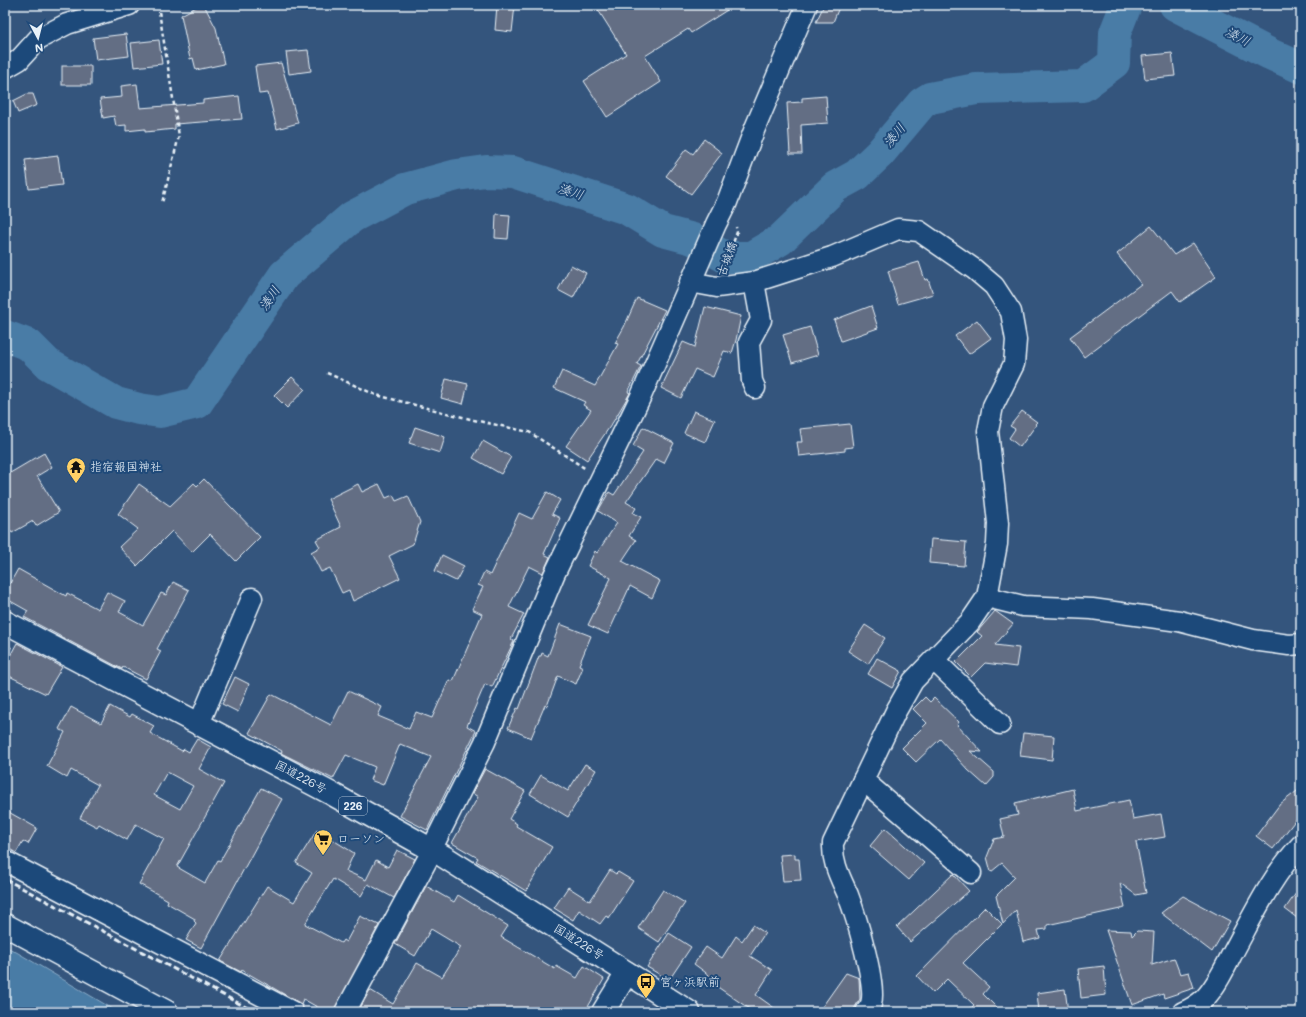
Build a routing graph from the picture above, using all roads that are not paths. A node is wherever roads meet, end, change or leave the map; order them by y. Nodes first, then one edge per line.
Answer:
1 (129, 5) edge
2 (807, 5) edge
3 (5, 68) edge
4 (693, 276) junction
5 (754, 282) junction
6 (755, 388) dead end
7 (987, 597) junction
8 (252, 598) dead end
9 (5, 622) edge
10 (1301, 644) edge
11 (934, 660) junction
12 (199, 724) junction
13 (1000, 724) dead end
14 (863, 780) junction
15 (1301, 845) edge
16 (432, 850) junction
17 (5, 861) edge
18 (971, 873) dead end
19 (5, 925) edge
20 (627, 973) junction
21 (167, 1012) edge
22 (293, 1012) edge
23 (345, 1012) edge
24 (604, 1012) edge
25 (689, 1012) edge
26 (866, 1012) edge
27 (1183, 1012) edge

1 - 3 street
2 - 4 street, 古城橋
4 - 5 street
4 - 16 street, 古城橋
5 - 6 street
5 - 7 street
7 - 10 street
7 - 11 street
8 - 12 street
9 - 12 main road, 国道226号 / 226
11 - 13 street
11 - 14 street
12 - 16 main road, 国道226号 / 226
14 - 18 street
14 - 26 street
15 - 27 street
16 - 20 main road, 国道226号 / 226
16 - 23 street, 古城橋
17 - 22 street
19 - 21 main road
20 - 24 main road
20 - 25 main road, 国道226号 / 226

